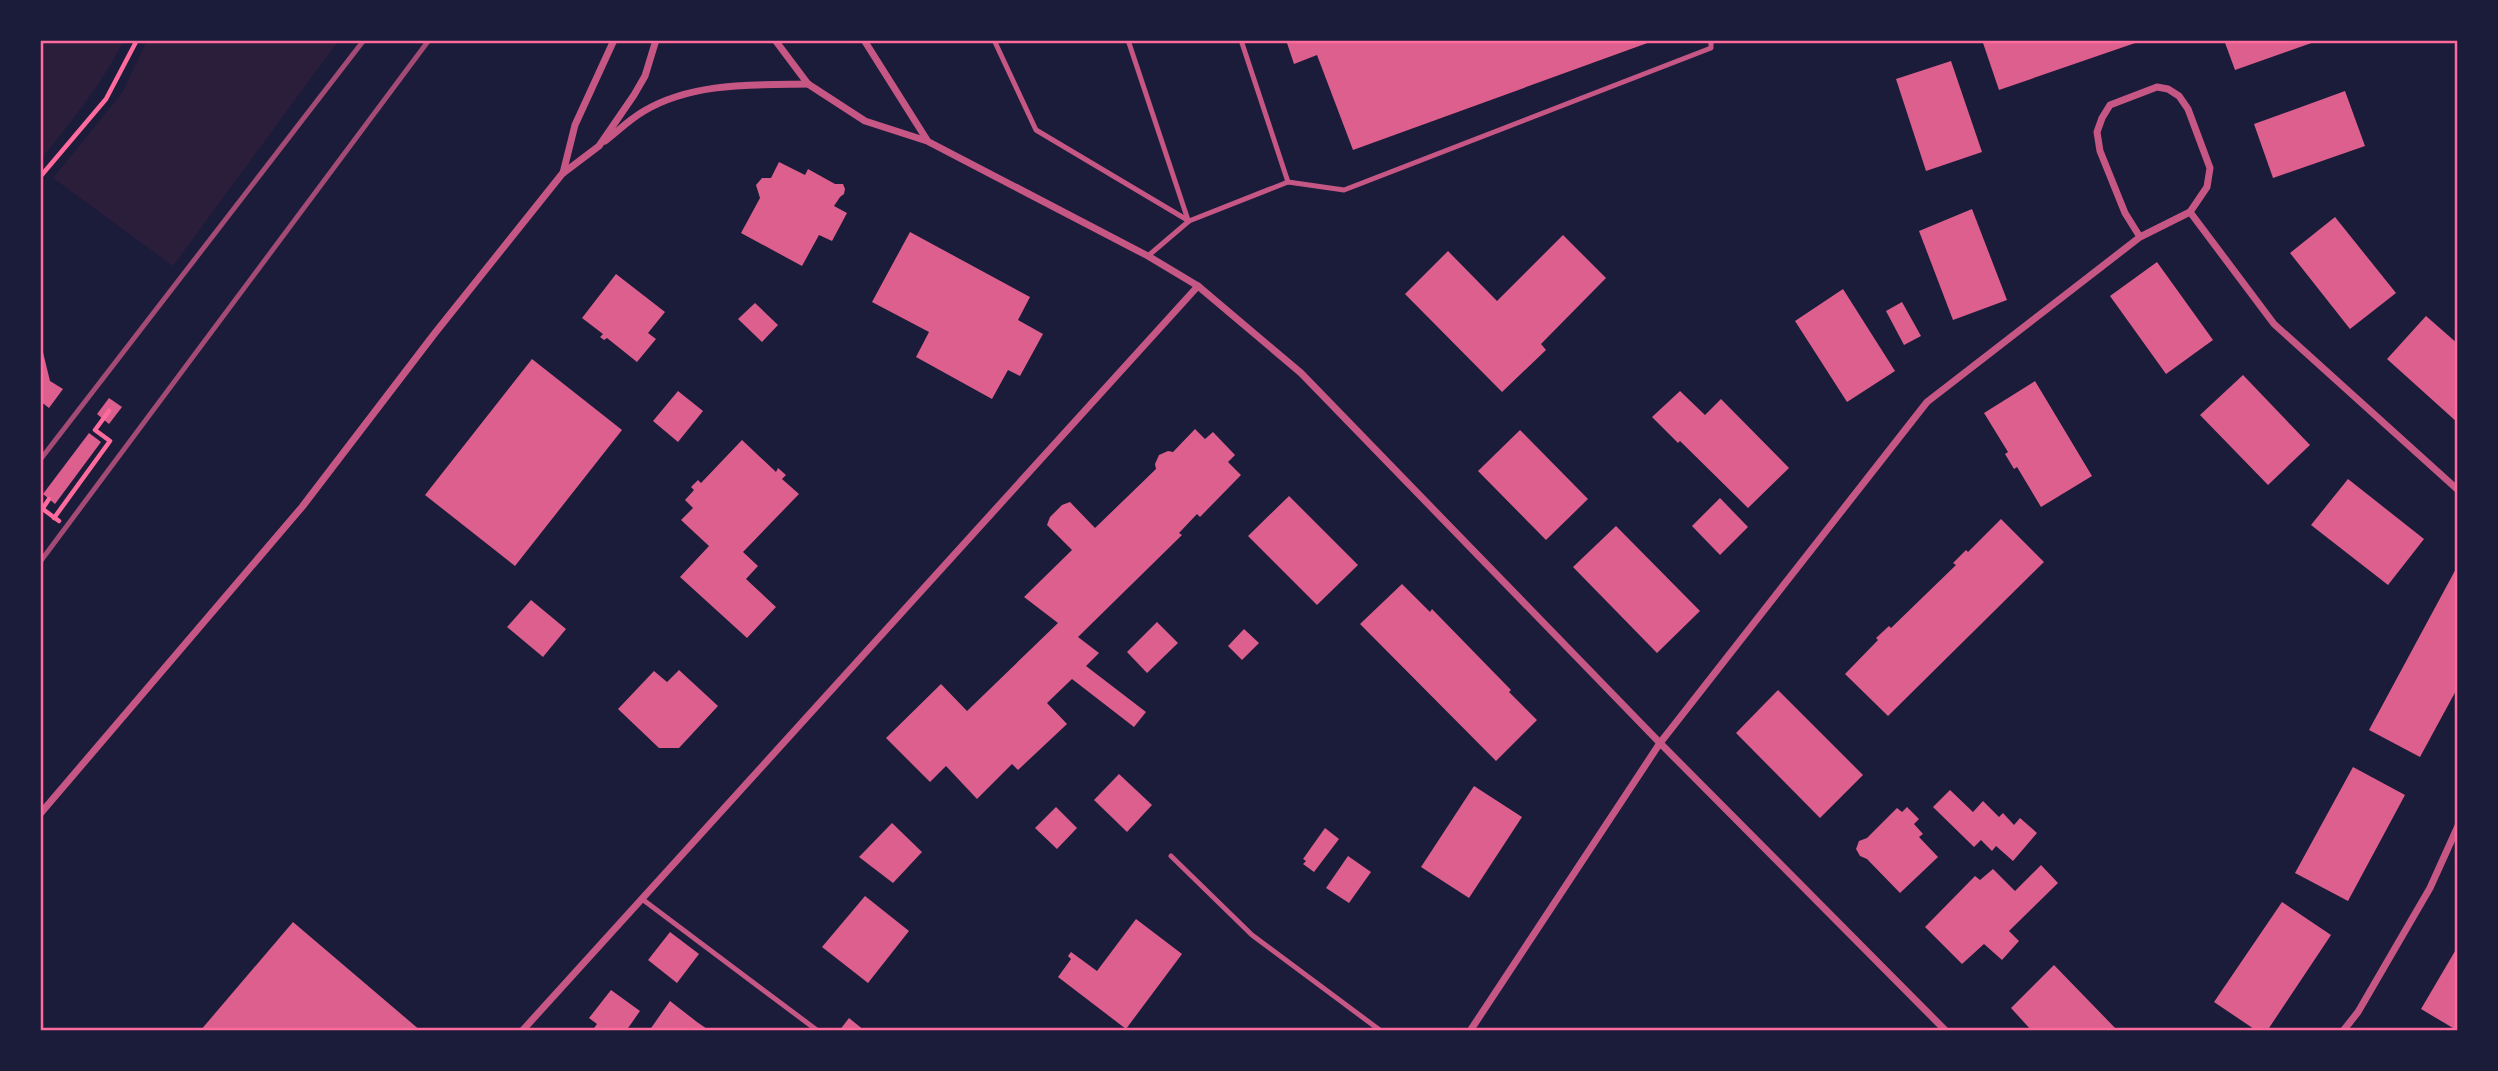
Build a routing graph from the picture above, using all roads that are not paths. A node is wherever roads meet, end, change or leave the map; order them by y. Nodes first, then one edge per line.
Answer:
1 (614, 40) edge
2 (656, 40) edge
3 (775, 40) edge
4 (864, 40) edge
5 (994, 40) edge
6 (1128, 40) edge
7 (1241, 40) edge
8 (1711, 40) edge
9 (808, 84) junction
10 (927, 141) junction
11 (599, 146) junction
12 (562, 174) junction
13 (1288, 182) junction
14 (2190, 212) junction
15 (1189, 221) junction
16 (2140, 237) junction
17 (1148, 256) junction
18 (1198, 286) junction
19 (2458, 490) edge
20 (1660, 743) junction
21 (40, 814) edge
22 (2458, 826) edge
23 (1171, 856) dead end
24 (642, 898) junction
25 (522, 1031) edge
26 (818, 1031) edge
27 (1381, 1031) edge
28 (1470, 1031) edge
29 (1946, 1031) edge
30 (2343, 1031) edge

1 - 12 street
2 - 11 street
3 - 9 street
4 - 10 street
5 - 15 lane
6 - 15 lane
7 - 13 lane
8 - 13 lane
9 - 10 street
9 - 11 street
10 - 17 street
11 - 12 street
12 - 21 street
13 - 15 lane
14 - 16 street
14 - 16 street
14 - 19 street
15 - 17 lane
16 - 20 street
17 - 18 street
18 - 20 street
18 - 24 street
20 - 28 street
20 - 29 street
22 - 30 street
23 - 27 lane
24 - 25 street
24 - 26 lane

